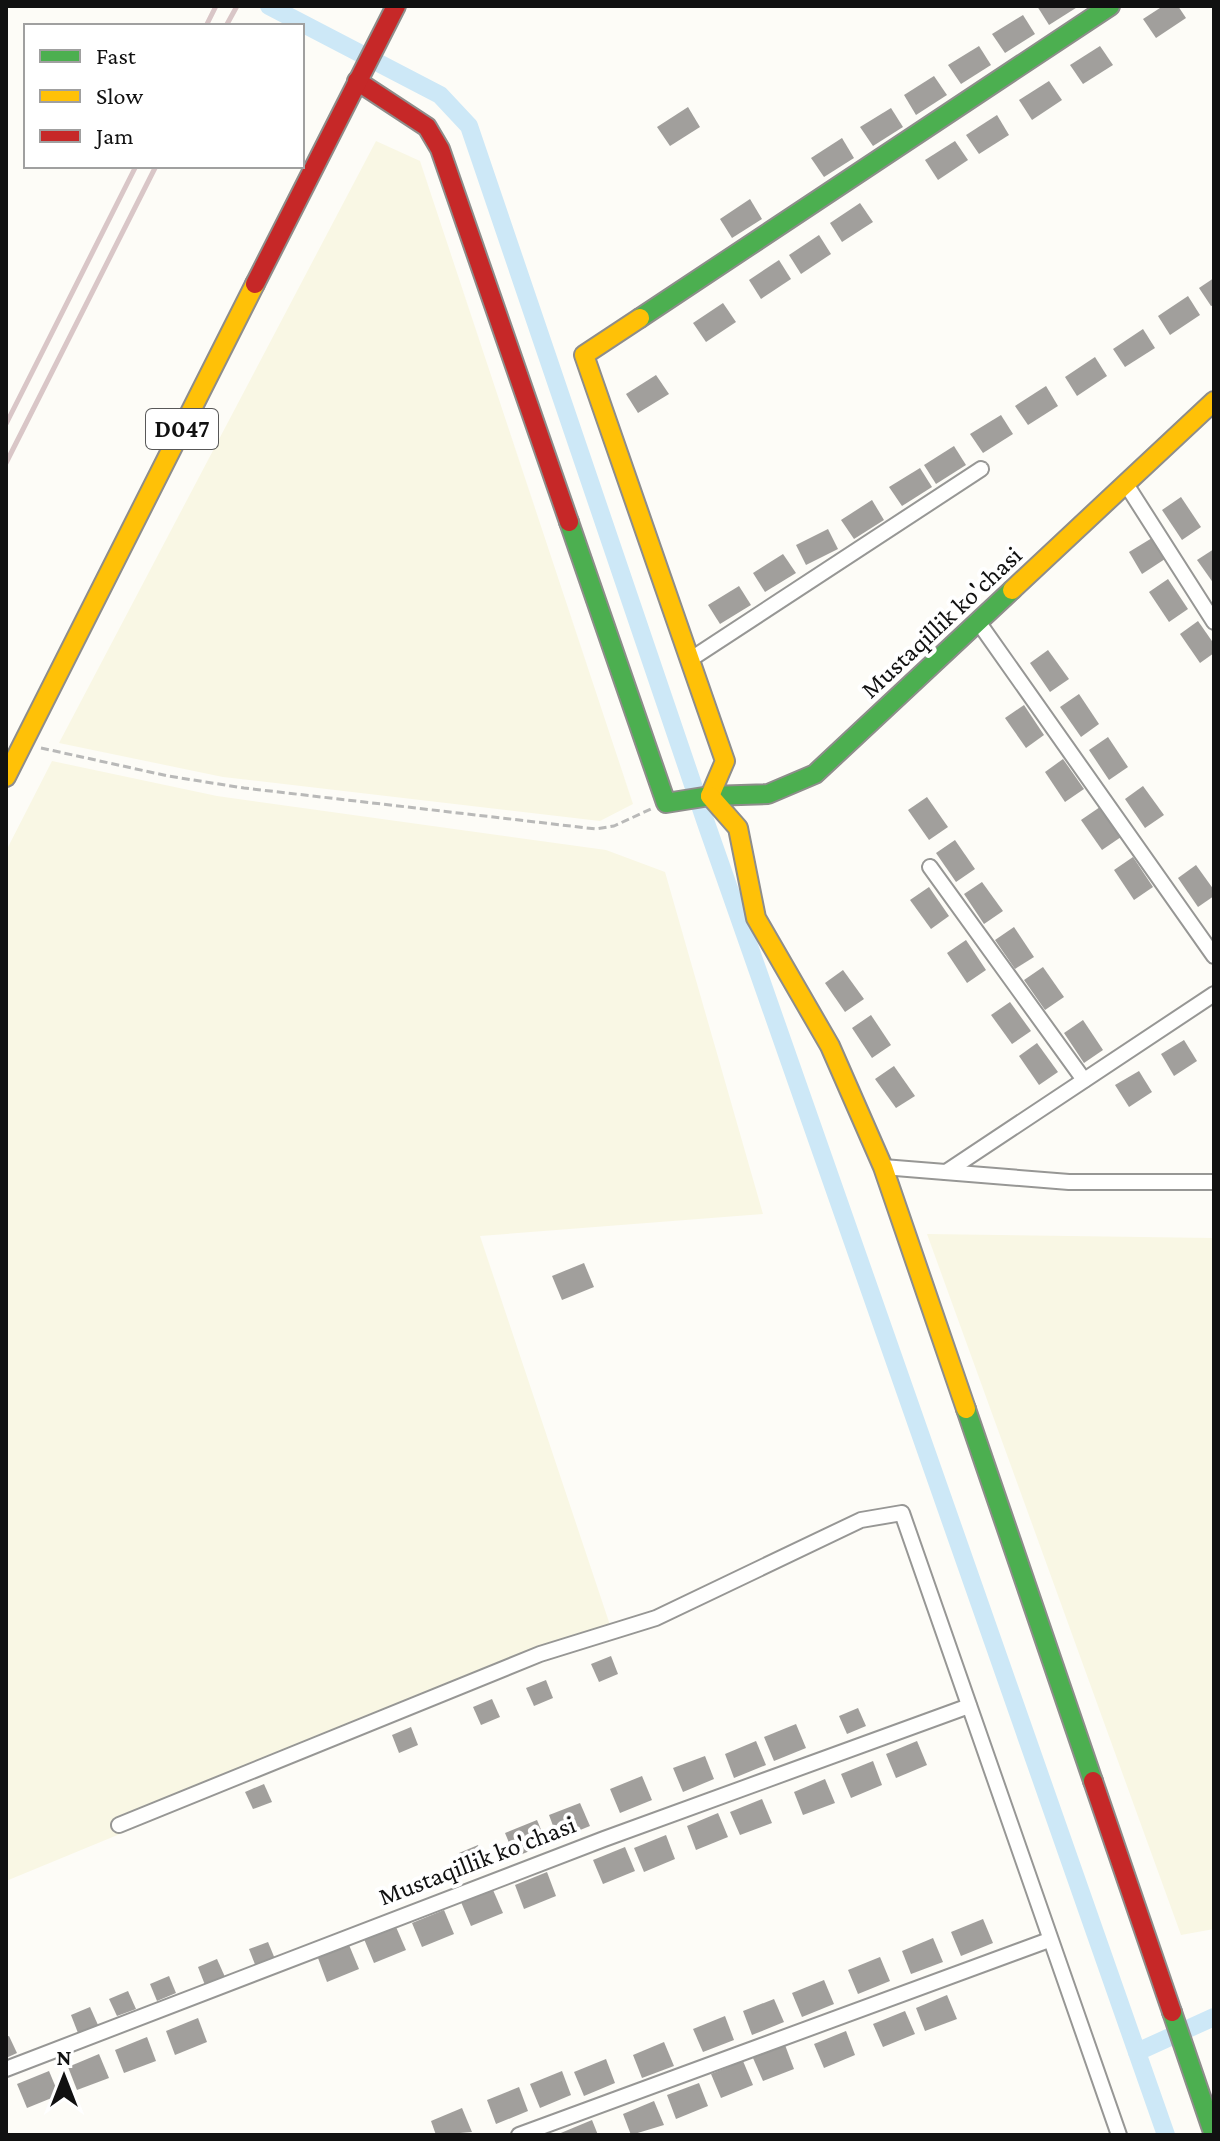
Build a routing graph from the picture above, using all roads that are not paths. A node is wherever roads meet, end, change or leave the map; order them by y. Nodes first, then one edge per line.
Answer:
1 (396, 6) edge
2 (1110, 6) edge
3 (357, 81) junction
4 (1214, 401) edge
5 (981, 469) dead end
6 (1126, 484) junction
7 (1214, 622) edge
8 (979, 623) junction
9 (691, 659) junction
10 (6, 777) edge
11 (710, 796) junction
12 (930, 867) dead end
13 (1214, 956) edge
14 (1214, 994) edge
15 (1084, 1080) junction
16 (883, 1167) junction
17 (946, 1172) junction
18 (1214, 1182) edge
19 (969, 1706) junction
20 (119, 1825) dead end
21 (1049, 1940) junction
22 (6, 2069) edge
23 (519, 2135) edge
24 (1119, 2135) edge
25 (1214, 2135) edge

1 - 3 street, D047
2 - 9 street
3 - 10 street, D047
3 - 11 street, Mustaqillik ko'chasi
4 - 6 street, Mustaqillik ko'chasi
5 - 9 street
6 - 7 street
6 - 8 street, Mustaqillik ko'chasi
8 - 11 street, Mustaqillik ko'chasi
8 - 13 street
9 - 11 street
11 - 16 street
12 - 15 street
14 - 15 street
15 - 17 street
16 - 17 street
16 - 25 street
17 - 18 street
19 - 20 street
19 - 21 street
19 - 22 street, Mustaqillik ko'chasi
21 - 23 street
21 - 24 street

